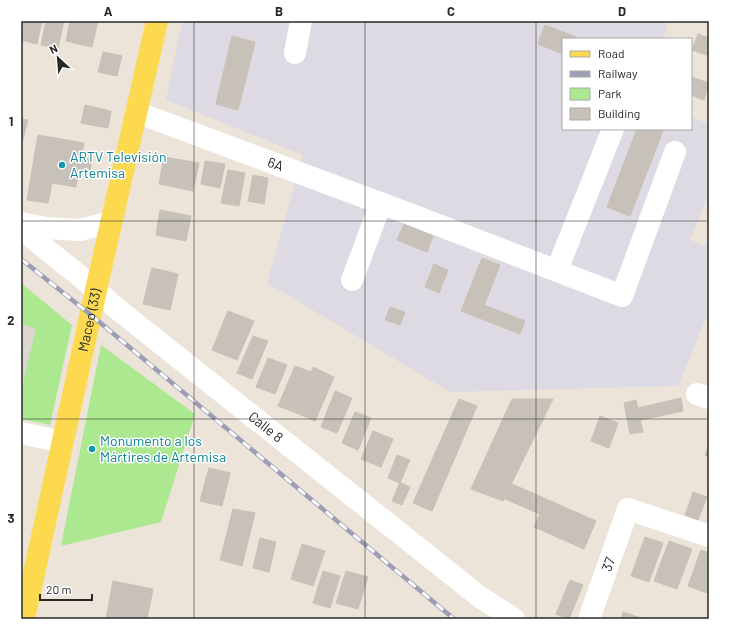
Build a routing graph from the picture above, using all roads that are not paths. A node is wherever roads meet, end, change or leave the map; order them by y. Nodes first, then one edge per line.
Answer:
1 (157, 21) edge
2 (301, 21) edge
3 (295, 53) dead end
4 (136, 112) junction
5 (613, 130) edge
6 (675, 152) dead end
7 (381, 203) junction
8 (111, 222) junction
9 (21, 223) edge
10 (21, 229) edge
11 (556, 270) junction
12 (352, 280) dead end
13 (96, 290) junction
14 (21, 433) edge
15 (63, 442) junction
16 (709, 536) edge
17 (24, 619) edge
18 (514, 619) edge
19 (589, 619) edge

1 - 4 main road, Maceo (33)
2 - 3 street
4 - 7 street, 6A
4 - 8 main road, Maceo (33)
5 - 11 street
6 - 11 street, 6A
7 - 11 street, 6A
7 - 12 street
8 - 9 street
8 - 13 main road, Maceo (33)
10 - 13 street, Calle 8
13 - 15 main road, Maceo (33)
13 - 18 street, Calle 8
14 - 15 street
15 - 17 main road, Maceo (33)
16 - 19 street, 37

